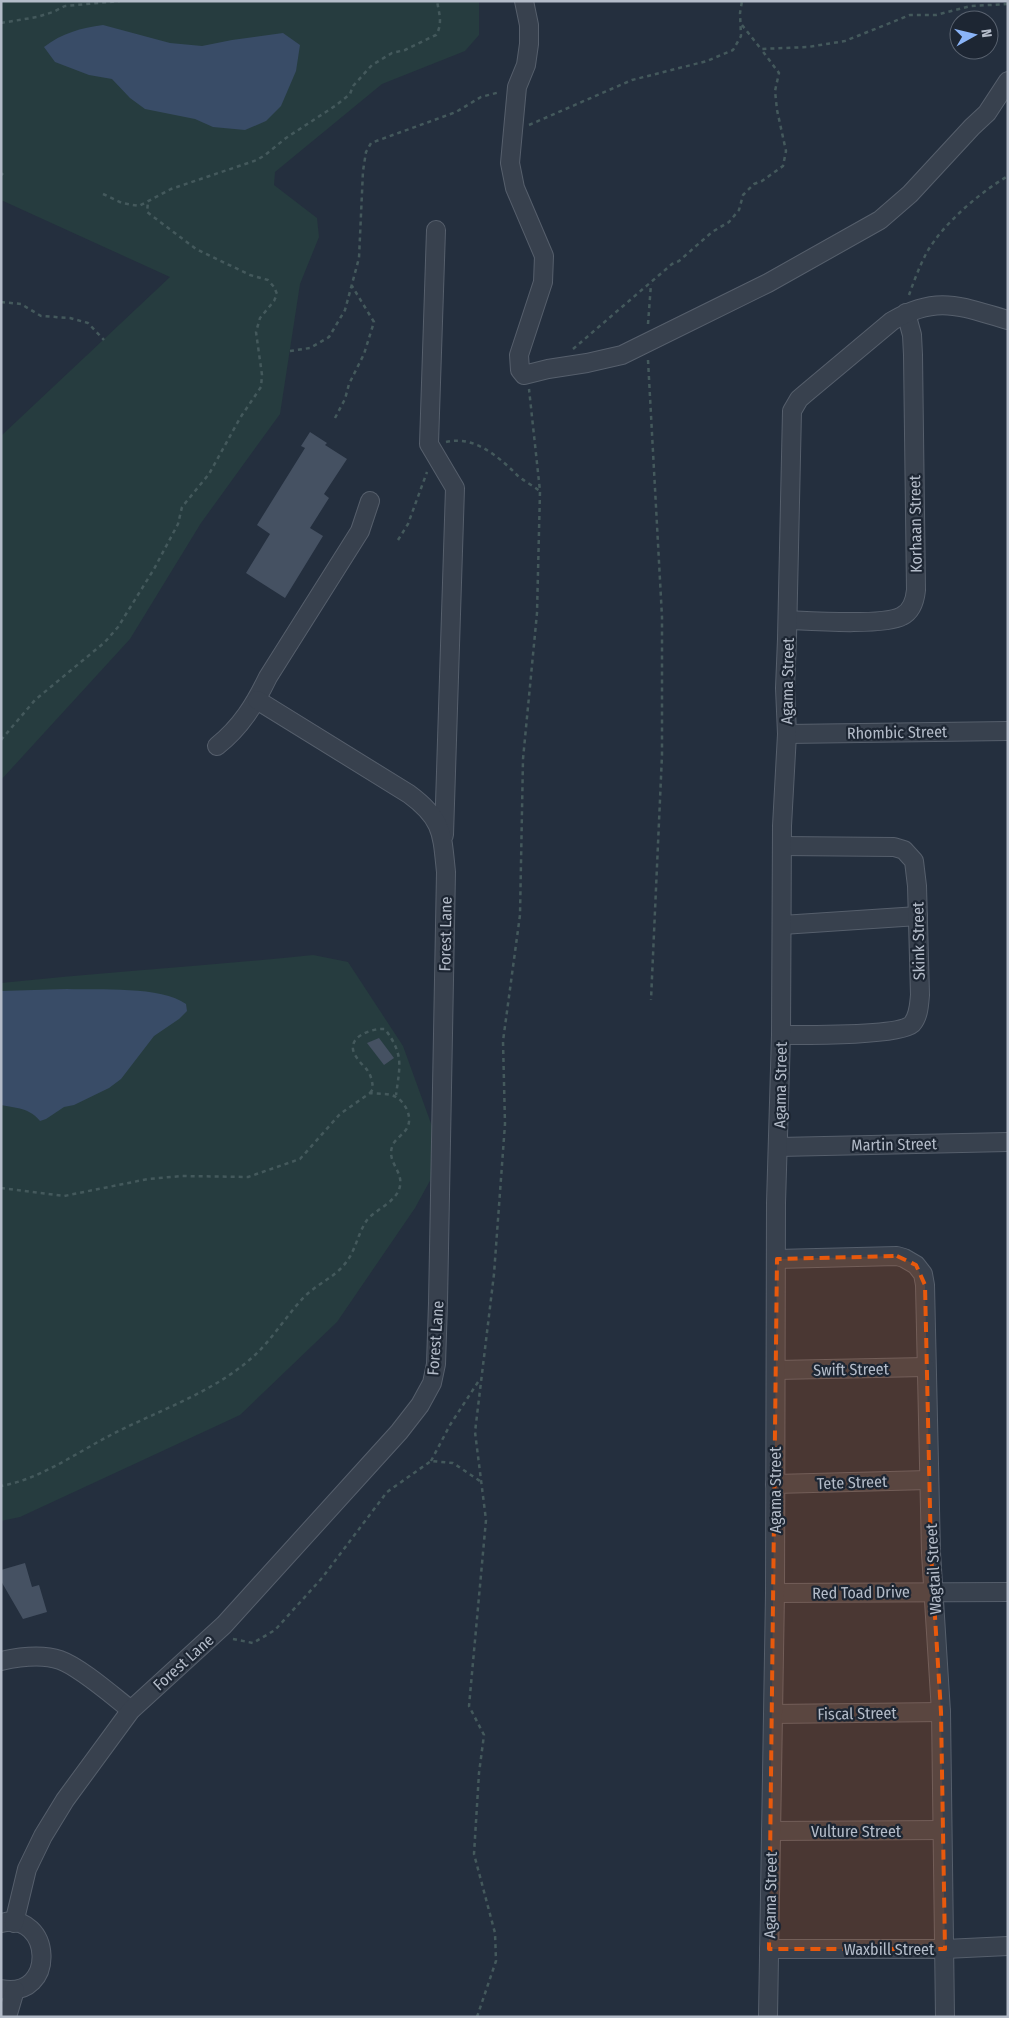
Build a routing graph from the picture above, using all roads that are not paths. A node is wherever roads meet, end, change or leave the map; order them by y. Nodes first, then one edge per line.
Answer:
1 (524, 1) edge
2 (1008, 81) edge
3 (436, 230) dead end
4 (906, 313) junction
5 (1008, 320) edge
6 (370, 501) dead end
7 (788, 620) junction
8 (257, 700) junction
9 (1008, 731) edge
10 (787, 734) junction
11 (216, 746) dead end
12 (444, 845) junction
13 (782, 846) junction
14 (918, 916) junction
15 (782, 925) junction
16 (781, 1035) junction
17 (1008, 1142) edge
18 (779, 1147) junction
19 (777, 1259) junction
20 (925, 1367) junction
21 (777, 1370) junction
22 (928, 1480) junction
23 (775, 1484) junction
24 (934, 1591) junction
25 (1008, 1592) edge
26 (775, 1593) junction
27 (1, 1661) edge
28 (131, 1710) junction
29 (941, 1712) junction
30 (773, 1714) junction
31 (942, 1830) junction
32 (771, 1831) junction
33 (8, 1923) edge
34 (1008, 1946) edge
35 (769, 1949) junction
36 (944, 1949) junction
37 (8, 1990) edge
38 (7, 2017) edge
39 (768, 2017) edge
40 (945, 2017) edge

1 - 2 street
3 - 12 street
4 - 5 street, Agama Street
4 - 7 street, Agama Street
4 - 7 street, Korhaan Street
6 - 8 street
7 - 10 street, Agama Street
8 - 11 street
8 - 12 street, Forest Lane
9 - 10 street, Rhombic Street
10 - 13 street, Agama Street
12 - 28 street, Forest Lane
13 - 14 street, Skink Street
13 - 15 street, Agama Street
14 - 15 street
14 - 16 street, Skink Street
15 - 16 street, Agama Street
16 - 18 street, Agama Street
17 - 18 street, Martin Street
18 - 19 street, Agama Street
19 - 20 street, Wagtail Street
19 - 21 street, Agama Street
20 - 21 street, Swift Street
20 - 22 street, Wagtail Street
21 - 23 street, Agama Street
22 - 23 street, Tete Street
22 - 24 street, Wagtail Street
23 - 26 street, Agama Street
24 - 25 street, Red Toad Drive
24 - 26 street, Red Toad Drive
24 - 29 street, Wagtail Street
26 - 30 street, Agama Street
27 - 28 street
28 - 33 street, Forest Lane
29 - 30 street, Fiscal Street
29 - 31 street, Wagtail Street
30 - 32 street, Agama Street
31 - 32 street, Vulture Street
31 - 36 street, Wagtail Street
32 - 35 street, Agama Street
33 - 37 street
34 - 36 street, Waxbill Street
35 - 36 street, Waxbill Street
35 - 39 street, Agama Street
36 - 40 street, Wagtail Street
37 - 38 street

